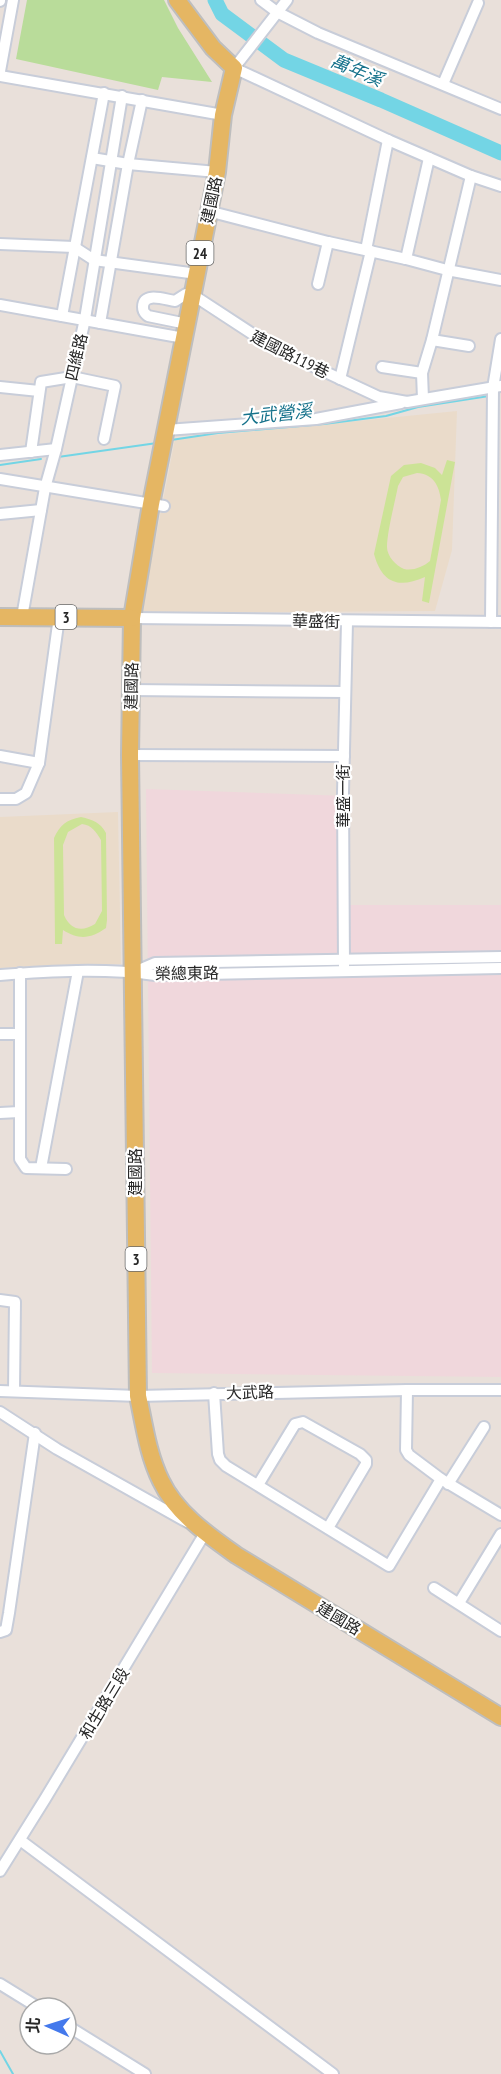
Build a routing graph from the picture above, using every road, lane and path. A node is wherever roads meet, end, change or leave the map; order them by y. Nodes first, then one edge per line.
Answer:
1 (14, 0) edge
2 (177, 0) edge
3 (261, 0) edge
4 (287, 0) edge
5 (478, 3) dead end
6 (277, 12) junction
7 (234, 68) junction
8 (0, 71) edge
9 (0, 76) edge
10 (443, 84) junction
11 (104, 93) junction
12 (122, 96) junction
13 (142, 100) junction
14 (501, 109) edge
15 (223, 115) junction
16 (388, 140) junction
17 (92, 158) junction
18 (429, 158) junction
19 (110, 160) junction
20 (128, 164) junction
21 (217, 172) junction
22 (471, 176) junction
23 (501, 186) edge
24 (208, 211) junction
25 (328, 242) junction
26 (0, 244) edge
27 (74, 247) junction
28 (369, 251) junction
29 (406, 259) junction
30 (94, 260) junction
31 (110, 263) junction
32 (447, 270) junction
33 (196, 274) junction
34 (501, 280) edge
35 (318, 284) dead end
36 (193, 295) junction
37 (0, 305) edge
38 (62, 316) junction
39 (85, 319) junction
40 (100, 323) junction
41 (185, 331) junction
42 (501, 339) edge
43 (432, 340) junction
44 (469, 346) dead end
45 (382, 367) dead end
46 (422, 373) junction
47 (72, 377) junction
48 (340, 379) junction
49 (0, 387) edge
50 (497, 387) edge
51 (39, 391) junction
52 (423, 399) junction
53 (407, 402) junction
54 (164, 438) junction
55 (104, 439) dead end
56 (31, 452) junction
57 (0, 455) edge
58 (55, 455) junction
59 (0, 479) edge
60 (45, 488) junction
61 (157, 505) junction
62 (41, 510) junction
63 (0, 514) edge
64 (60, 616) junction
65 (0, 617) edge
66 (22, 617) junction
67 (132, 618) junction
68 (347, 621) junction
69 (496, 622) edge
70 (130, 690) junction
71 (345, 692) junction
72 (130, 755) junction
73 (0, 756) edge
74 (344, 756) junction
75 (39, 763) junction
76 (0, 800) edge
77 (501, 957) edge
78 (405, 964) junction
79 (344, 965) junction
80 (501, 968) edge
81 (78, 972) junction
82 (134, 972) junction
83 (20, 974) junction
84 (0, 975) edge
85 (0, 1034) edge
86 (20, 1034) junction
87 (19, 1112) junction
88 (0, 1113) edge
89 (41, 1168) junction
90 (66, 1169) dead end
91 (0, 1300) edge
92 (407, 1390) junction
93 (501, 1390) edge
94 (0, 1391) edge
95 (14, 1391) junction
96 (214, 1393) junction
97 (138, 1396) junction
98 (0, 1412) edge
99 (484, 1427) dead end
100 (35, 1432) junction
101 (444, 1481) junction
102 (258, 1485) junction
103 (501, 1515) edge
104 (328, 1528) junction
105 (206, 1533) junction
106 (501, 1534) edge
107 (434, 1588) dead end
108 (459, 1603) junction
109 (501, 1631) edge
110 (0, 1632) edge
111 (501, 1717) edge
112 (20, 1840) junction
113 (0, 1871) edge
114 (0, 1984) edge
115 (20, 1996) edge
116 (78, 2032) edge
117 (145, 2074) edge
118 (333, 2074) edge

1 - 8 street
2 - 7 main road
3 - 6 street
4 - 6 street
5 - 10 street
6 - 7 street
6 - 10 street
7 - 15 main road, 建國路 / 24
7 - 16 street
9 - 11 street
10 - 14 street
11 - 12 street
11 - 17 street, 四維路
12 - 13 street
12 - 19 street, 四維路
13 - 15 street
13 - 20 street, 四維路
15 - 21 main road, 建國路 / 24
16 - 18 street
16 - 28 street
17 - 19 street
17 - 27 street, 四維路
18 - 22 street
18 - 29 street
19 - 20 street
19 - 30 street, 四維路
20 - 21 street
20 - 31 street, 四維路
21 - 24 main road, 建國路 / 24
22 - 23 street
22 - 32 street
24 - 25 street
24 - 33 main road, 建國路 / 24
25 - 28 street
25 - 35 street
26 - 27 street
27 - 30 street
27 - 38 street, 四維路
28 - 29 street
28 - 48 street
29 - 32 street
30 - 31 street
30 - 39 street, 四維路
31 - 33 street
31 - 40 street, 四維路
32 - 34 street
32 - 43 street
33 - 36 main road, 建國路 / 24
36 - 41 main road, 建國路 / 24
36 - 41 street
36 - 48 street, 建國路119巷
37 - 38 street
38 - 39 street
39 - 40 street
39 - 47 street, 四維路
40 - 41 street
41 - 54 main road, 建國路 / 24
42 - 50 street
43 - 44 street
43 - 46 street
45 - 46 street
46 - 52 street
47 - 51 street
47 - 55 street
47 - 58 street, 四維路
48 - 53 street, 建國路119巷
49 - 51 street
50 - 52 street, 建國路119巷
50 - 69 street
51 - 56 street
52 - 53 street, 建國路119巷
53 - 54 street
54 - 61 main road, 建國路 / 24
56 - 57 street
56 - 58 street
58 - 60 street, 四維路
59 - 60 street
60 - 61 street
60 - 62 street, 四維路
61 - 67 main road, 建國路 / 24
62 - 63 street
62 - 66 street, 四維路
64 - 66 main road, 3
64 - 67 main road, 3
64 - 75 street
65 - 66 main road, 3
67 - 68 street, 華盛街
67 - 70 main road, 建國路 / 3
68 - 69 street, 華盛街
68 - 71 street, 華盛一街
70 - 71 street
70 - 72 main road, 建國路 / 3
71 - 74 street, 華盛一街
72 - 74 street
72 - 82 main road, 建國路 / 3
73 - 75 street
74 - 79 street, 華盛一街
75 - 76 street
77 - 78 street, 榮總東路
78 - 79 street, 榮總東路
78 - 80 street, 榮總東路
79 - 82 street, 榮總東路
81 - 82 street, 榮總東路
81 - 83 street, 榮總東路
81 - 89 street
82 - 97 main road, 建國路 / 3
83 - 84 street, 榮總東路
83 - 86 street
85 - 86 street
86 - 87 street
87 - 88 street
87 - 89 street
89 - 90 street
91 - 95 street
92 - 93 street, 大武路
92 - 96 street, 大武路
92 - 101 street
94 - 95 street, 大武路
95 - 97 street, 大武路
96 - 97 street, 大武路
96 - 102 street
97 - 105 main road, 建國路 / 3
98 - 100 street
99 - 101 street
100 - 105 street
100 - 110 street
101 - 103 street
101 - 104 street
102 - 104 street
102 - 104 street
105 - 111 main road, 建國路 / 3
105 - 112 street, 和生路三段
106 - 108 street
107 - 108 street
108 - 109 street
112 - 113 street, 和生路三段
112 - 118 street
114 - 115 street
116 - 117 street

